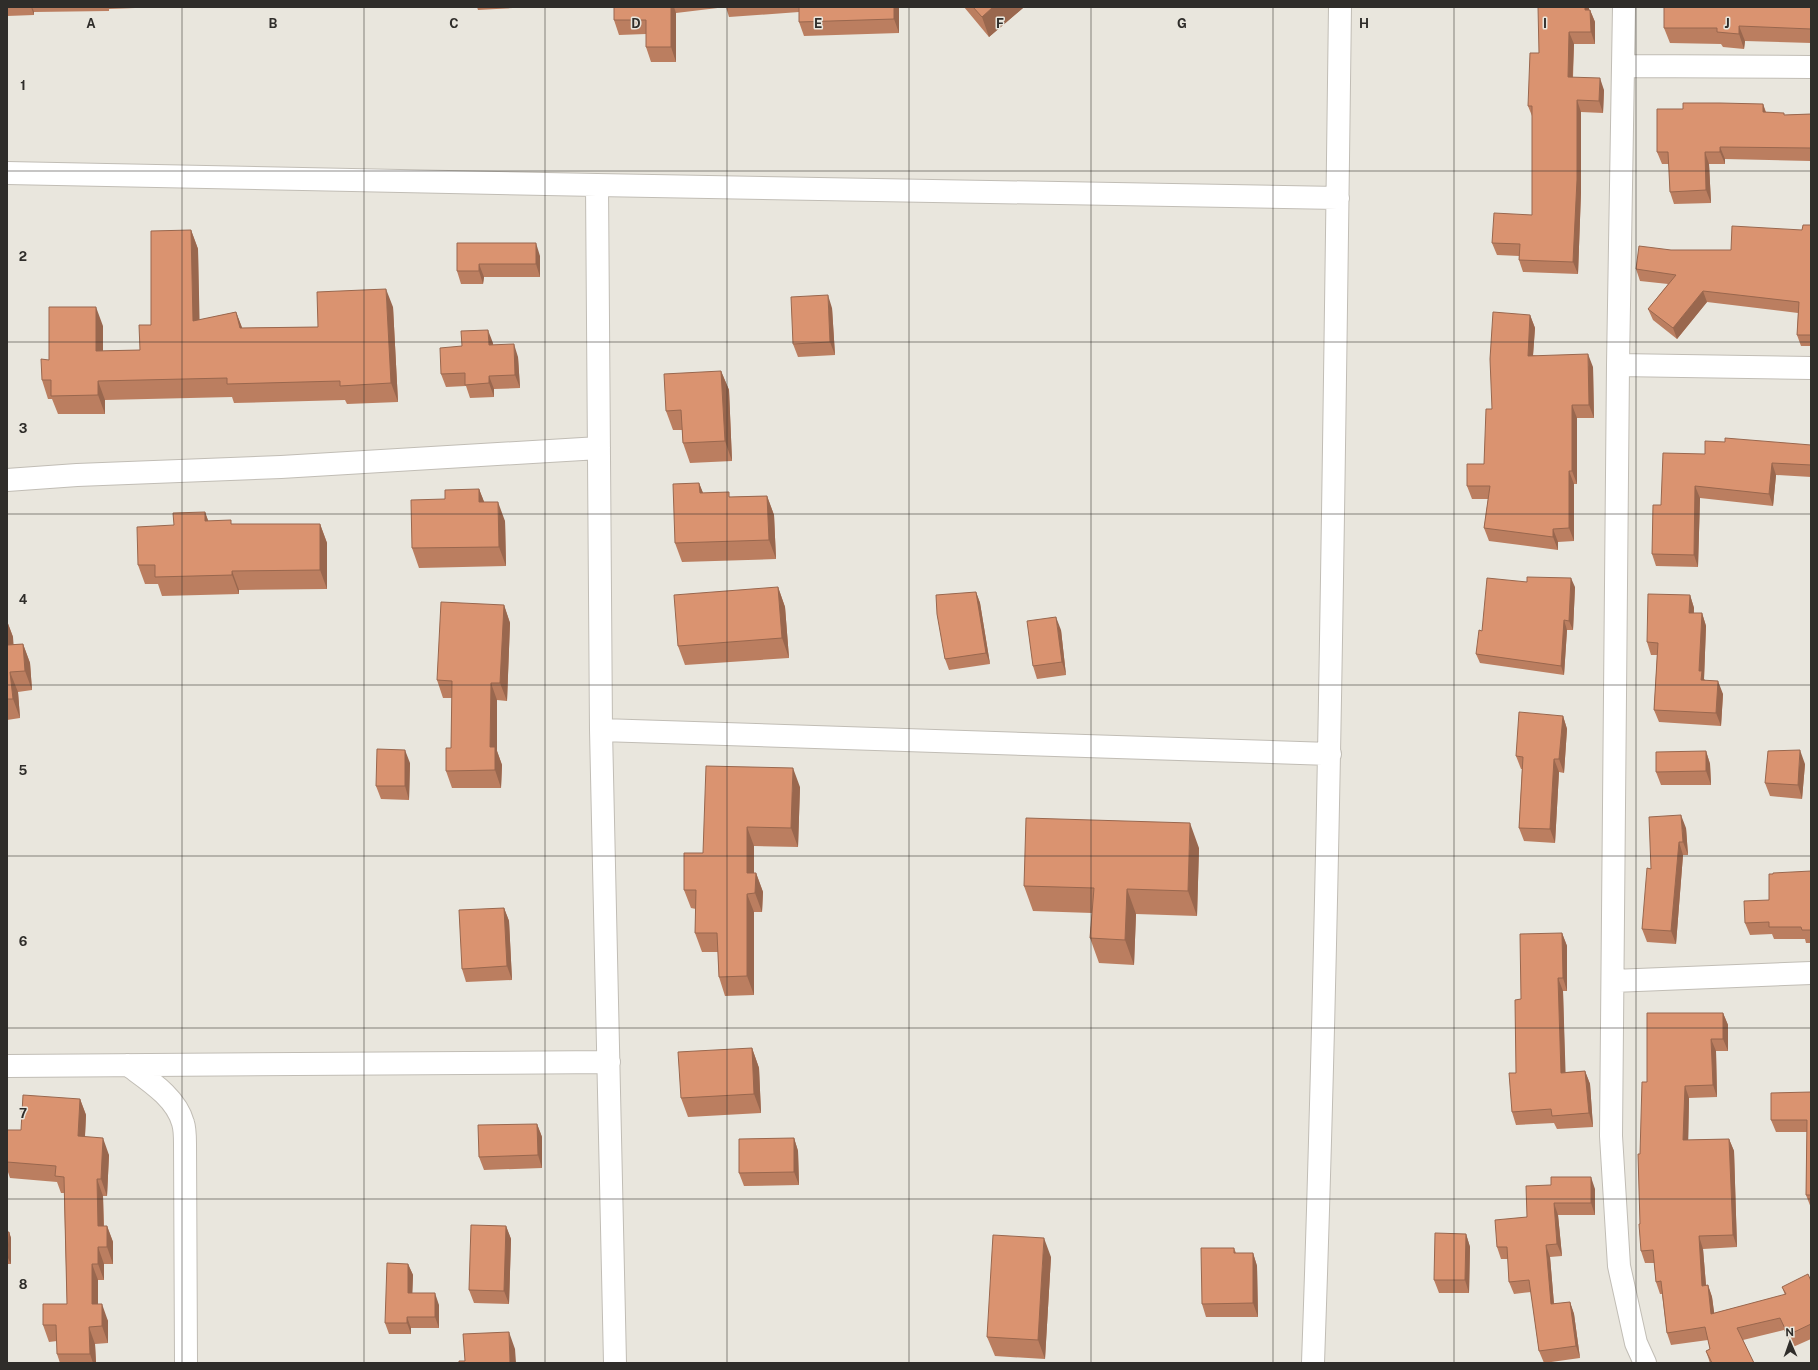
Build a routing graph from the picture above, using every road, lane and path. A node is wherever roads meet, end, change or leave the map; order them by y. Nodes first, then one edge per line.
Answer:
1 (1340, 7) edge
2 (1624, 7) edge
3 (1623, 66) junction
4 (1811, 67) edge
5 (7, 173) edge
6 (597, 185) junction
7 (1338, 198) junction
8 (1618, 365) junction
9 (1811, 368) edge
10 (599, 448) junction
11 (7, 480) edge
12 (601, 730) junction
13 (1330, 754) junction
14 (1811, 973) edge
15 (1613, 981) junction
16 (609, 1062) junction
17 (128, 1065) junction
18 (7, 1066) edge
19 (186, 1363) edge
20 (615, 1363) edge
21 (1313, 1363) edge
22 (1645, 1363) edge

1 - 7 street
2 - 3 street
3 - 4 street
3 - 8 street
5 - 6 street
6 - 7 street
6 - 10 street
7 - 13 street
8 - 9 street
8 - 15 street
10 - 11 street
10 - 12 street
12 - 13 street
12 - 16 street
13 - 21 street
14 - 15 street
15 - 22 street
16 - 17 street
16 - 20 street
17 - 18 street
17 - 19 street

